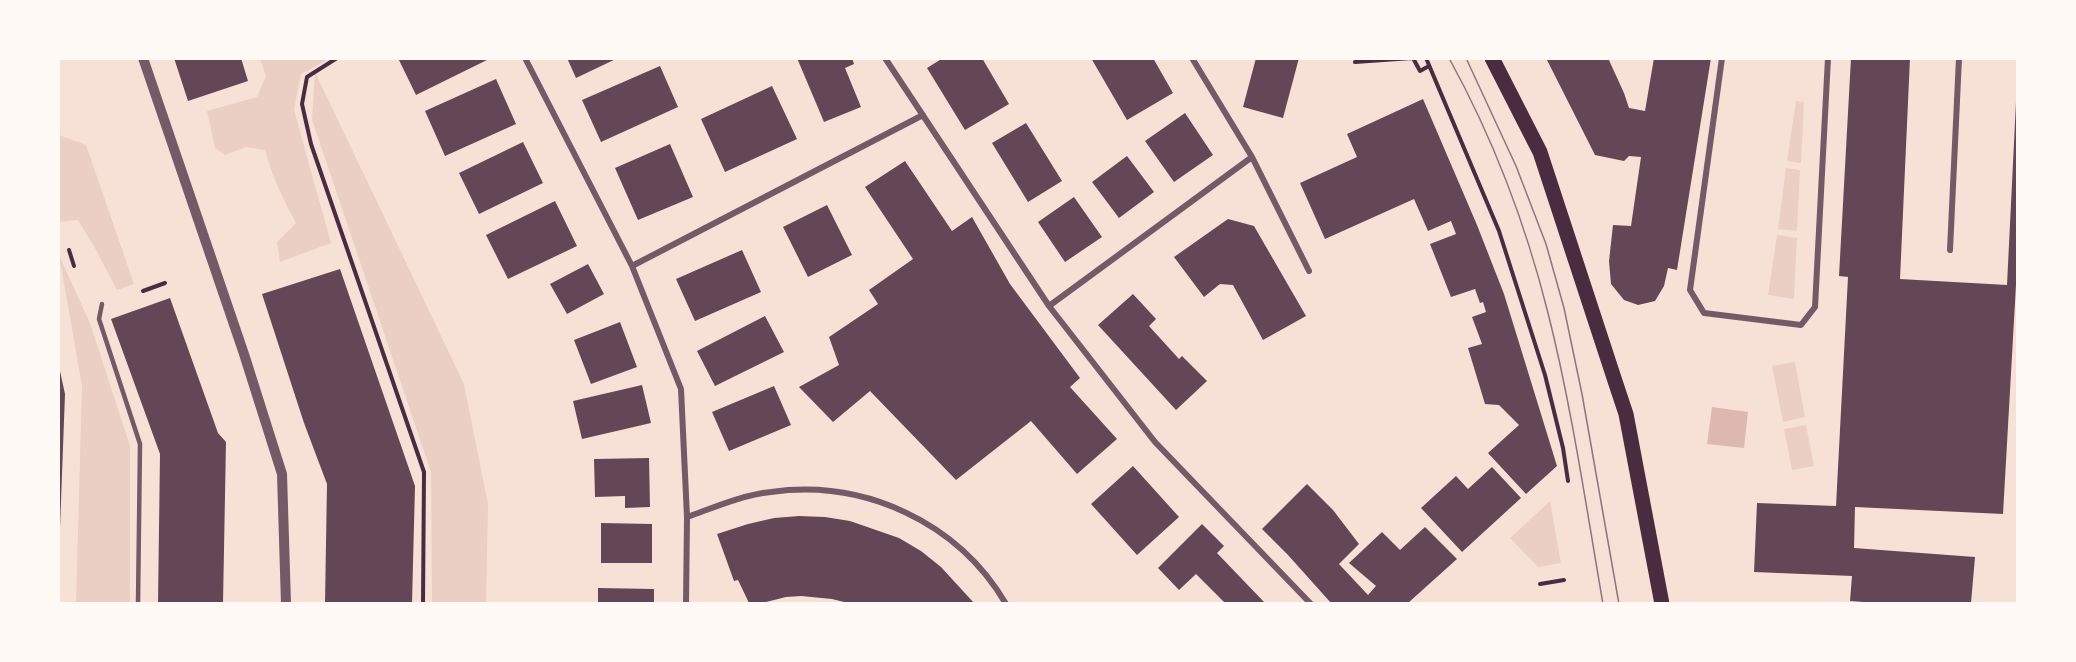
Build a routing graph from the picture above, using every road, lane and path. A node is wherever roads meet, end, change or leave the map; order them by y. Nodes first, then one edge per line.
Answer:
1 (142, 58) edge
2 (337, 58) edge
3 (525, 58) edge
4 (885, 58) edge
5 (1192, 58) edge
6 (1412, 58) edge
7 (1425, 58) edge
8 (1492, 58) edge
9 (1722, 58) edge
10 (1828, 58) edge
11 (1959, 58) edge
12 (1355, 62) dead end
13 (1429, 66) junction
14 (923, 116) junction
15 (1252, 156) junction
16 (69, 250) dead end
17 (1950, 250) dead end
18 (74, 266) dead end
19 (632, 266) junction
20 (1309, 271) dead end
21 (165, 283) dead end
22 (143, 291) dead end
23 (102, 304) dead end
24 (1049, 306) junction
25 (1568, 481) dead end
26 (687, 517) junction
27 (1564, 580) dead end
28 (1540, 584) dead end
29 (138, 603) edge
30 (286, 603) edge
31 (423, 603) edge
32 (686, 603) edge
33 (1006, 603) edge
34 (1311, 603) edge
35 (1662, 603) edge

1 - 30 street
2 - 31 path
3 - 19 street
4 - 14 street
5 - 15 street
6 - 12 path
6 - 13 path
7 - 13 path
8 - 35 main road
9 - 10 street
11 - 17 street
13 - 25 path
14 - 19 street
14 - 24 street
15 - 20 street
15 - 24 street
16 - 18 path
19 - 26 street
21 - 22 path
23 - 29 lane
24 - 34 street
26 - 32 street
26 - 33 street
27 - 28 path

